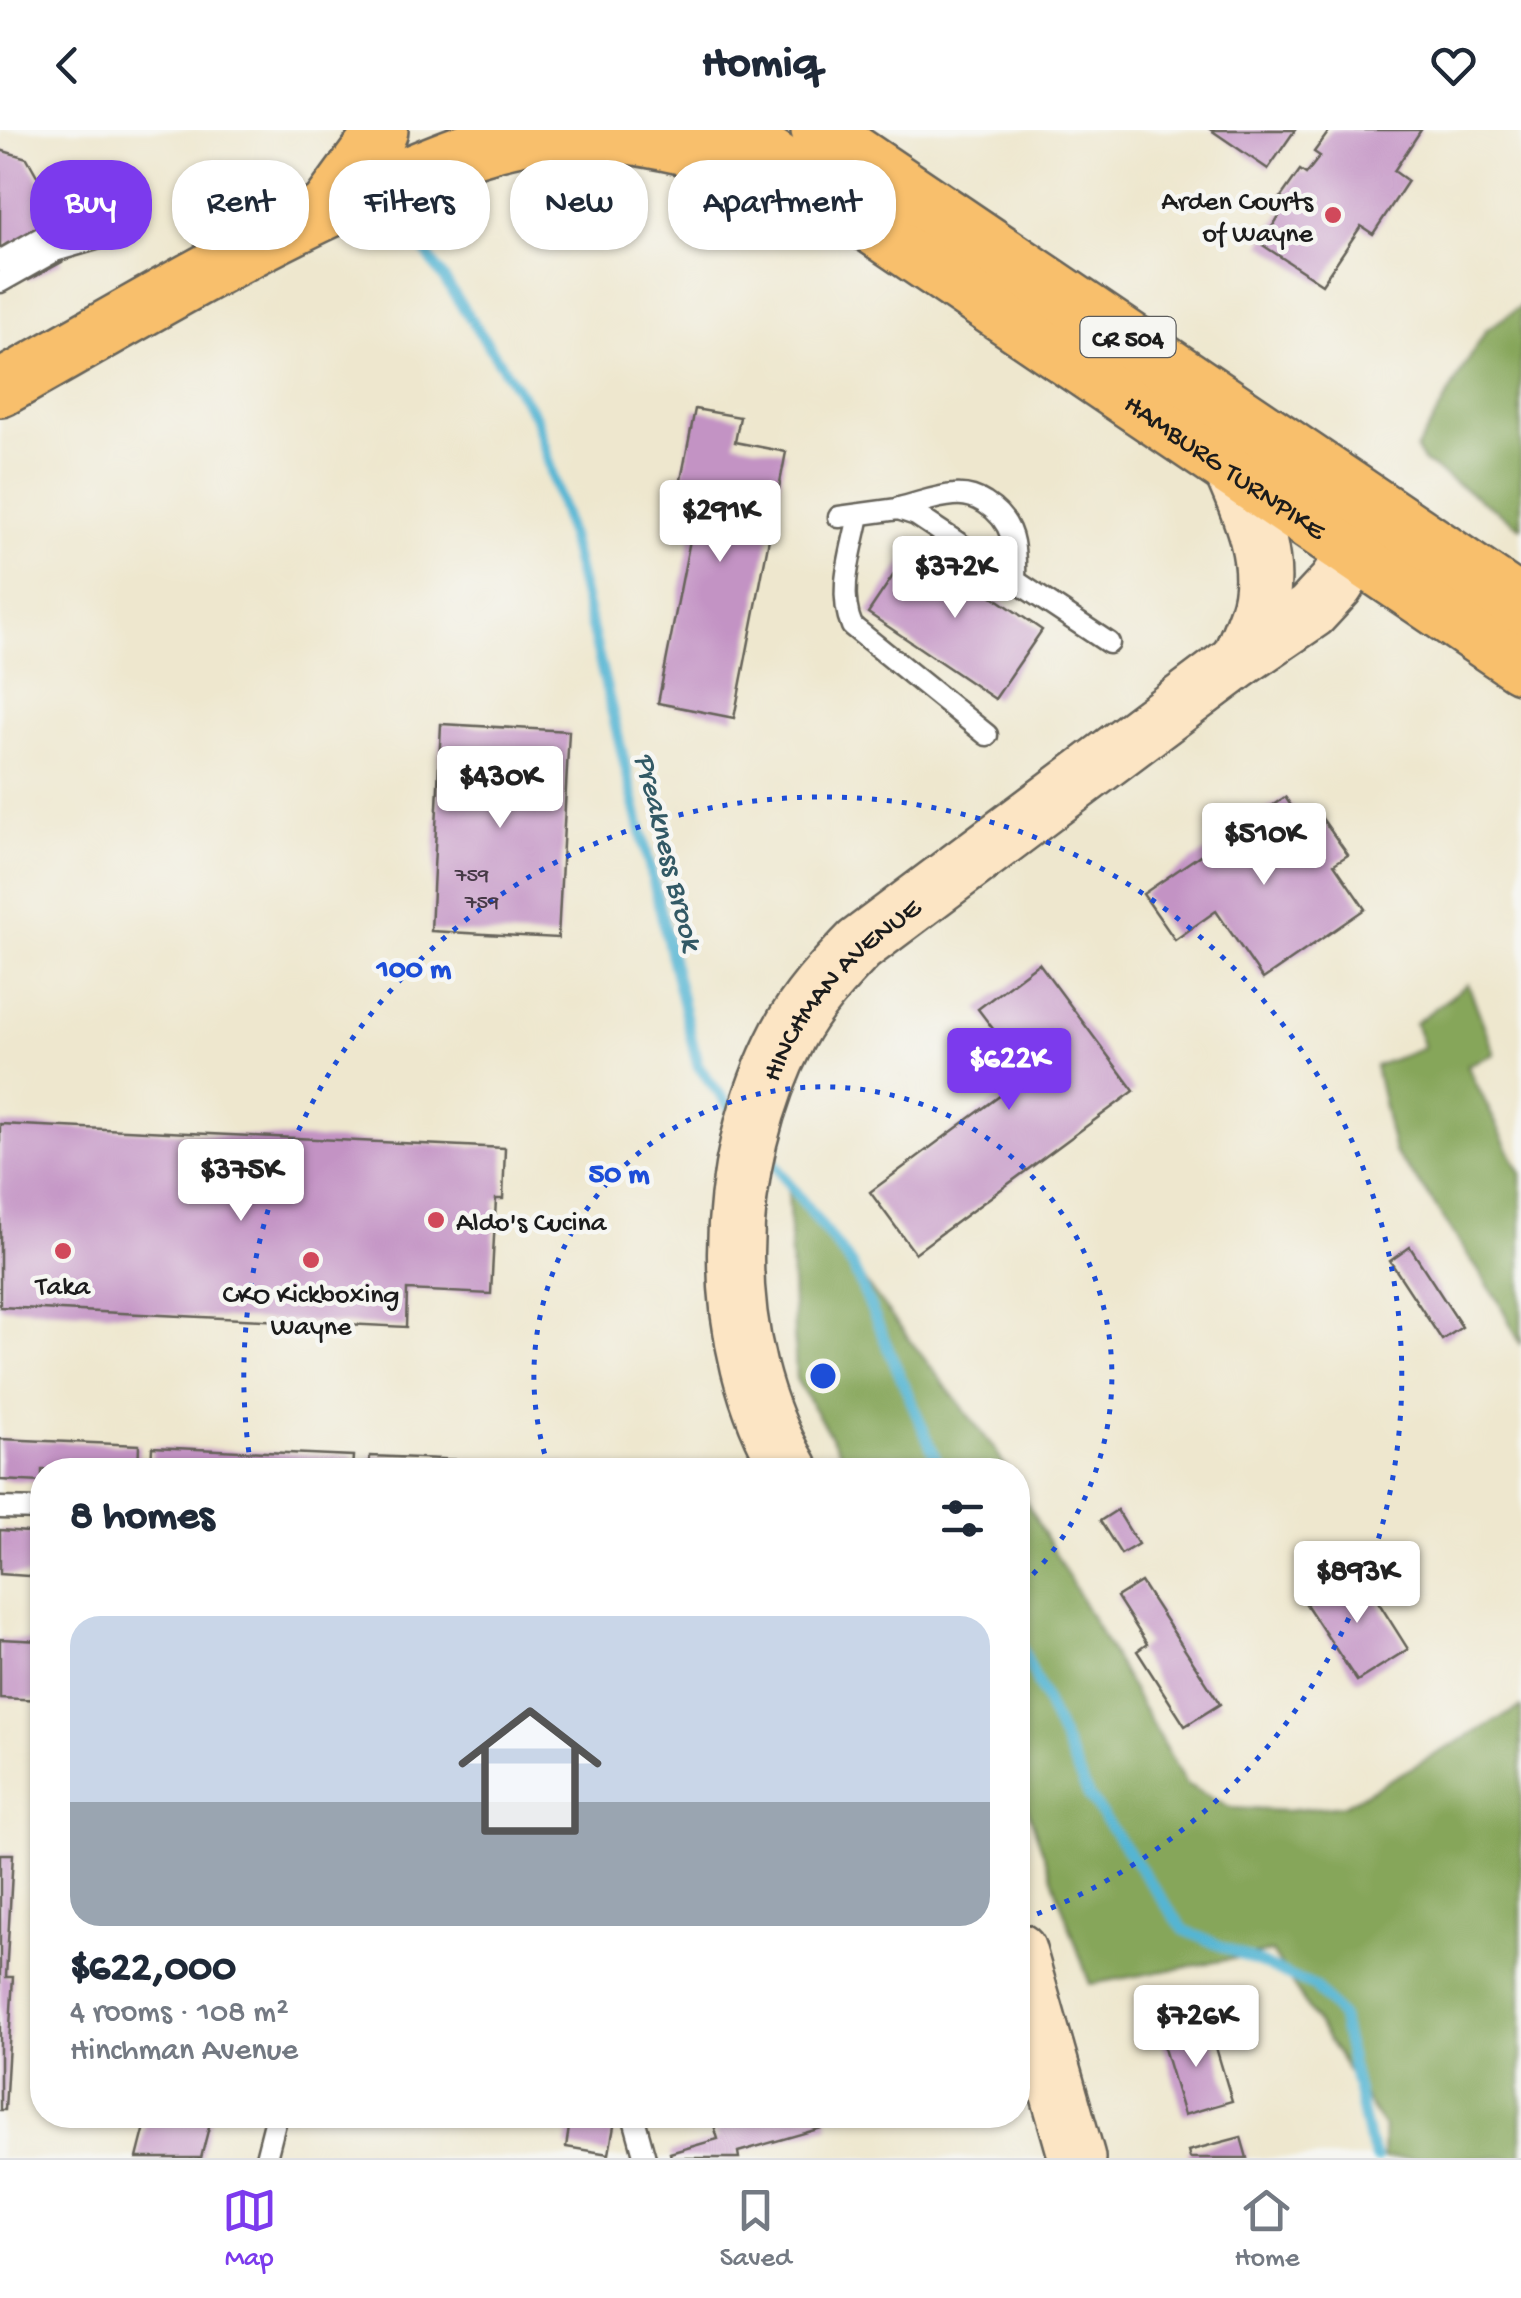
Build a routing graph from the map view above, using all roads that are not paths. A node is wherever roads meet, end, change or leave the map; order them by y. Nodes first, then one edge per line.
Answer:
1 (380, 130) edge
2 (731, 130) edge
3 (812, 155) edge
4 (363, 160) edge
5 (442, 160) edge
6 (329, 207) edge
7 (0, 261) edge
8 (0, 282) edge
9 (0, 389) edge
10 (1231, 468) junction
11 (898, 509) junction
12 (1364, 528) junction
13 (1014, 580) junction
14 (1521, 604) edge
15 (1109, 643) dead end
16 (1239, 660) junction
17 (1521, 665) edge
18 (987, 735) dead end
19 (785, 1458) edge
20 (0, 1508) edge
21 (30, 1509) edge
22 (1030, 1993) edge
23 (274, 2128) edge
24 (637, 2128) edge
25 (266, 2158) edge
26 (645, 2158) edge
27 (1077, 2158) edge

1 - 4 main road
2 - 3 main road, HAMBURG TURNPIKE / CR 504
3 - 5 main road
3 - 10 main road, HAMBURG TURNPIKE / CR 504
3 - 12 main road, CR 504
6 - 9 main road
7 - 8 lane
10 - 12 main road, HAMBURG TURNPIKE / CR 504
10 - 16 street
11 - 13 lane
11 - 13 lane
11 - 18 lane
12 - 14 main road, CR 504
12 - 16 street, HINCHMAN AVENUE
12 - 17 main road, HAMBURG TURNPIKE / CR 504
13 - 15 lane
16 - 19 street, HINCHMAN AVENUE
20 - 21 lane
22 - 27 street
23 - 25 lane
24 - 26 lane

